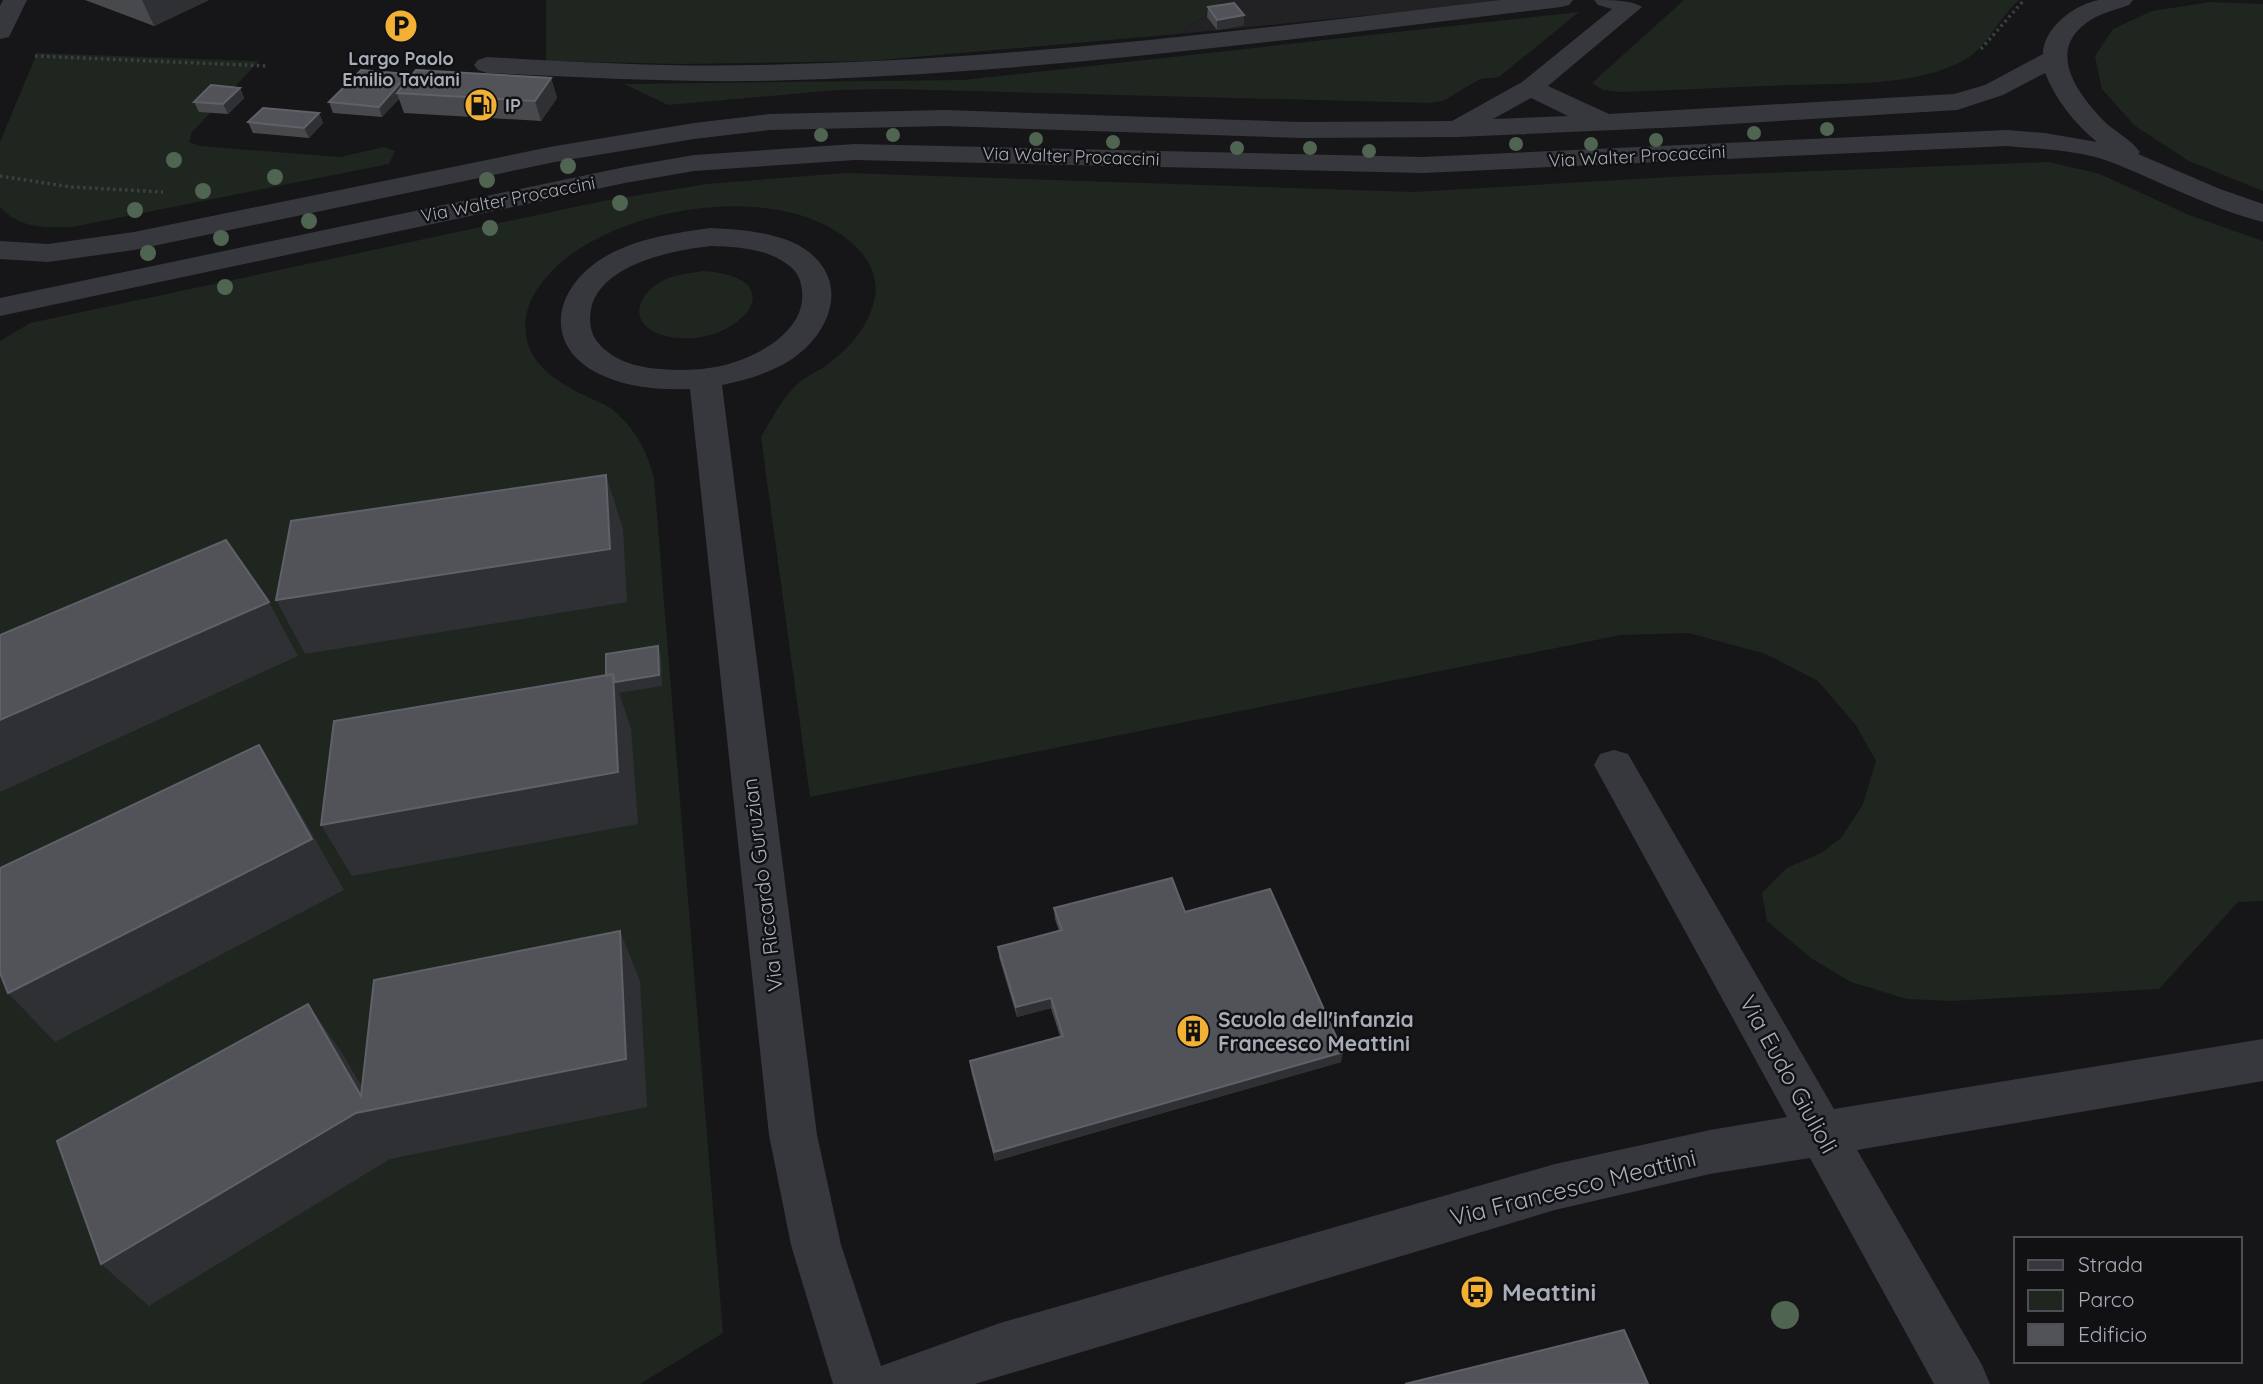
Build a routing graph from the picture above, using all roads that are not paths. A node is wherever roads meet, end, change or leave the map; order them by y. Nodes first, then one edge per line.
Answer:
1 (15, 0) edge
2 (1561, 0) edge
3 (1606, 0) edge
4 (2121, 0) edge
5 (1636, 2) edge
6 (0, 32) edge
7 (2054, 58) junction
8 (487, 65) dead end
9 (1531, 87) junction
10 (1613, 123) junction
11 (1457, 130) junction
12 (2152, 169) junction
13 (2263, 213) edge
14 (0, 250) edge
15 (0, 307) edge
16 (705, 379) junction
17 (1614, 765) dead end
18 (2263, 1060) edge
19 (1822, 1133) junction
20 (860, 1384) edge
21 (901, 1384) edge
22 (1963, 1384) edge

1 - 6 street
2 - 8 street
3 - 5 street
4 - 7 street
5 - 9 street
7 - 10 street, Via Walter Procaccini
7 - 12 street, Via Walter Procaccini
9 - 10 street
9 - 11 street
10 - 11 street, Via Walter Procaccini
11 - 14 street, Via Walter Procaccini
12 - 13 street, Via Walter Procaccini
12 - 15 street, Via Walter Procaccini
16 - 16 street
16 - 20 street, Via Riccardo Guruzian
17 - 19 street, Via Eudo Giulioli
18 - 19 street, Via Francesco Meattini
19 - 21 street, Via Francesco Meattini
19 - 22 street, Via Eudo Giulioli

